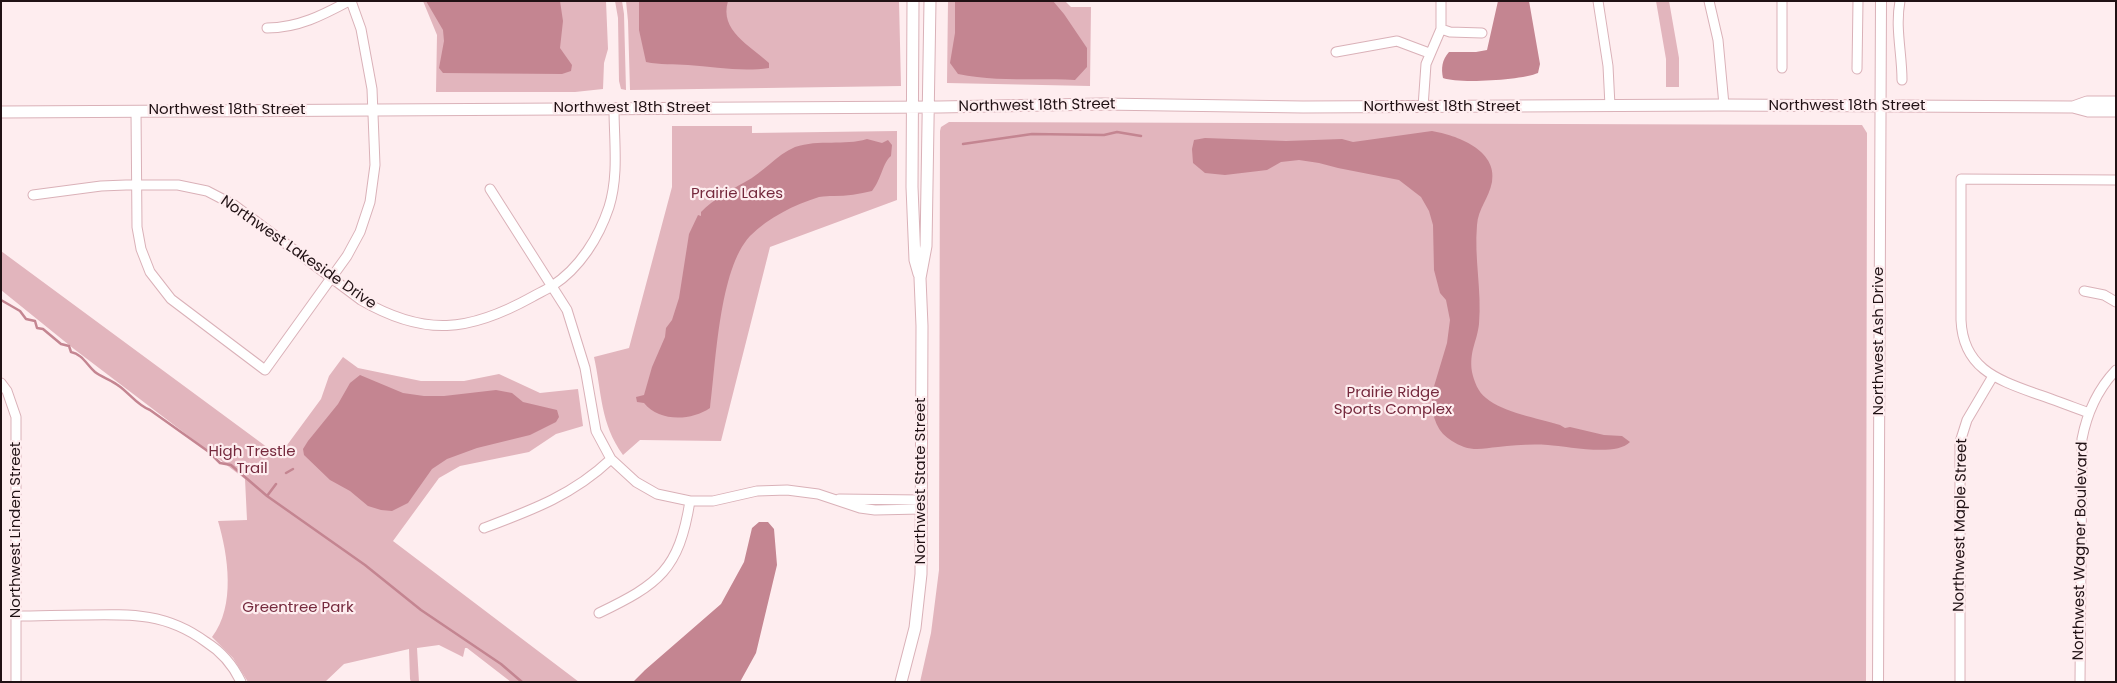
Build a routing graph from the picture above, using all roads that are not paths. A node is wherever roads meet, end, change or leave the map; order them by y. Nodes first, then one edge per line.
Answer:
1 (350, 1) edge
2 (913, 1) edge
3 (930, 1) edge
4 (1441, 1) edge
5 (1598, 1) edge
6 (1709, 1) edge
7 (1782, 1) edge
8 (1858, 1) edge
9 (1881, 1) edge
10 (1900, 1) edge
11 (267, 28) dead end
12 (1441, 29) junction
13 (1482, 33) dead end
14 (1336, 52) dead end
15 (1429, 53) junction
16 (1782, 68) dead end
17 (1857, 69) dead end
18 (1902, 80) dead end
19 (2116, 102) edge
20 (1724, 105) junction
21 (928, 106) junction
22 (1610, 106) junction
23 (1880, 106) junction
24 (912, 107) junction
25 (1423, 107) junction
26 (2073, 107) junction
27 (614, 108) junction
28 (373, 110) junction
29 (136, 111) junction
30 (2116, 111) edge
31 (1, 112) edge
32 (2116, 180) edge
33 (136, 186) junction
34 (490, 190) dead end
35 (33, 195) dead end
36 (332, 278) junction
37 (920, 278) junction
38 (553, 286) junction
39 (2084, 291) dead end
40 (2116, 302) edge
41 (2116, 370) edge
42 (1993, 376) junction
43 (1, 383) edge
44 (2088, 413) junction
45 (611, 460) junction
46 (690, 501) junction
47 (921, 504) junction
48 (484, 528) dead end
49 (599, 613) dead end
50 (16, 616) junction
51 (16, 682) edge
52 (241, 682) edge
53 (901, 682) edge
54 (1878, 682) edge
55 (1960, 682) edge
56 (2080, 682) edge

1 - 11 street
1 - 28 street
2 - 24 main road, Northwest State Street
3 - 21 main road, Northwest State Street
4 - 12 street
5 - 22 street
6 - 20 street
7 - 16 street
8 - 17 street
9 - 23 street, Northwest Ash Drive
10 - 18 street
12 - 13 street
12 - 15 street
14 - 15 street
15 - 25 street
19 - 26 main road, Northwest 18th Street
20 - 22 main road, Northwest 18th Street
20 - 23 main road, Northwest 18th Street
21 - 24 main road, Northwest 18th Street
21 - 25 main road, Northwest 18th Street
21 - 37 main road, Northwest State Street
22 - 25 main road, Northwest 18th Street
23 - 26 main road, Northwest 18th Street
23 - 54 street, Northwest Ash Drive
24 - 27 main road, Northwest 18th Street
24 - 37 main road, Northwest State Street
26 - 30 main road, Northwest 18th Street
27 - 28 main road, Northwest 18th Street
27 - 38 street, Northwest Lakeside Drive
28 - 29 main road, Northwest 18th Street
28 - 36 street
29 - 31 main road, Northwest 18th Street
29 - 33 street
32 - 42 street
33 - 35 street, Northwest Lakeside Drive
33 - 36 street, Northwest Lakeside Drive
33 - 36 street
34 - 38 street
36 - 38 street, Northwest Lakeside Drive
37 - 47 main road, Northwest State Street
38 - 45 street
39 - 40 street
41 - 44 street, Northwest Wagner Boulevard
42 - 44 street
42 - 55 street, Northwest Maple Street
43 - 50 street, Northwest Linden Street
44 - 56 street, Northwest Wagner Boulevard
45 - 46 street
45 - 48 street
46 - 47 street
46 - 49 street
47 - 53 main road, Northwest State Street
50 - 51 street, Northwest Linden Street
50 - 52 street

